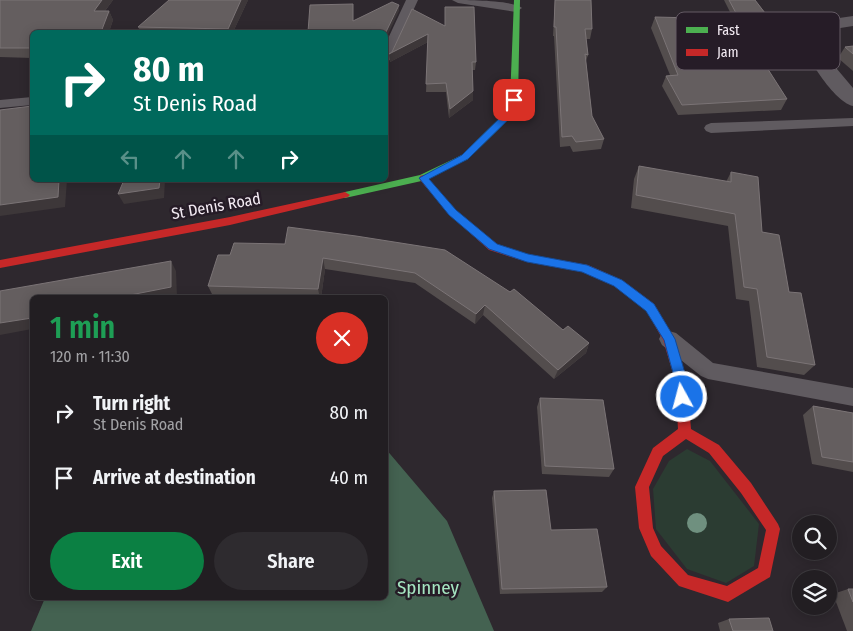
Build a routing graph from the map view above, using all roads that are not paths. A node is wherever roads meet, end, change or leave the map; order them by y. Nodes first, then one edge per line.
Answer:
1 (412, 0) edge
2 (458, 0) edge
3 (517, 4) edge
4 (853, 21) edge
5 (840, 23) edge
6 (388, 52) edge
7 (828, 70) edge
8 (853, 100) edge
9 (30, 101) edge
10 (0, 104) edge
11 (853, 122) edge
12 (711, 128) dead end
13 (423, 178) junction
14 (0, 264) edge
15 (669, 339) junction
16 (853, 397) edge
17 (685, 432) junction

1 - 6 lane
2 - 3 lane
3 - 13 street, St Denis Road
4 - 5 street
7 - 8 street
9 - 10 lane
11 - 12 lane
13 - 14 street, St Denis Road
13 - 15 street
15 - 16 lane
15 - 17 street
17 - 17 street

